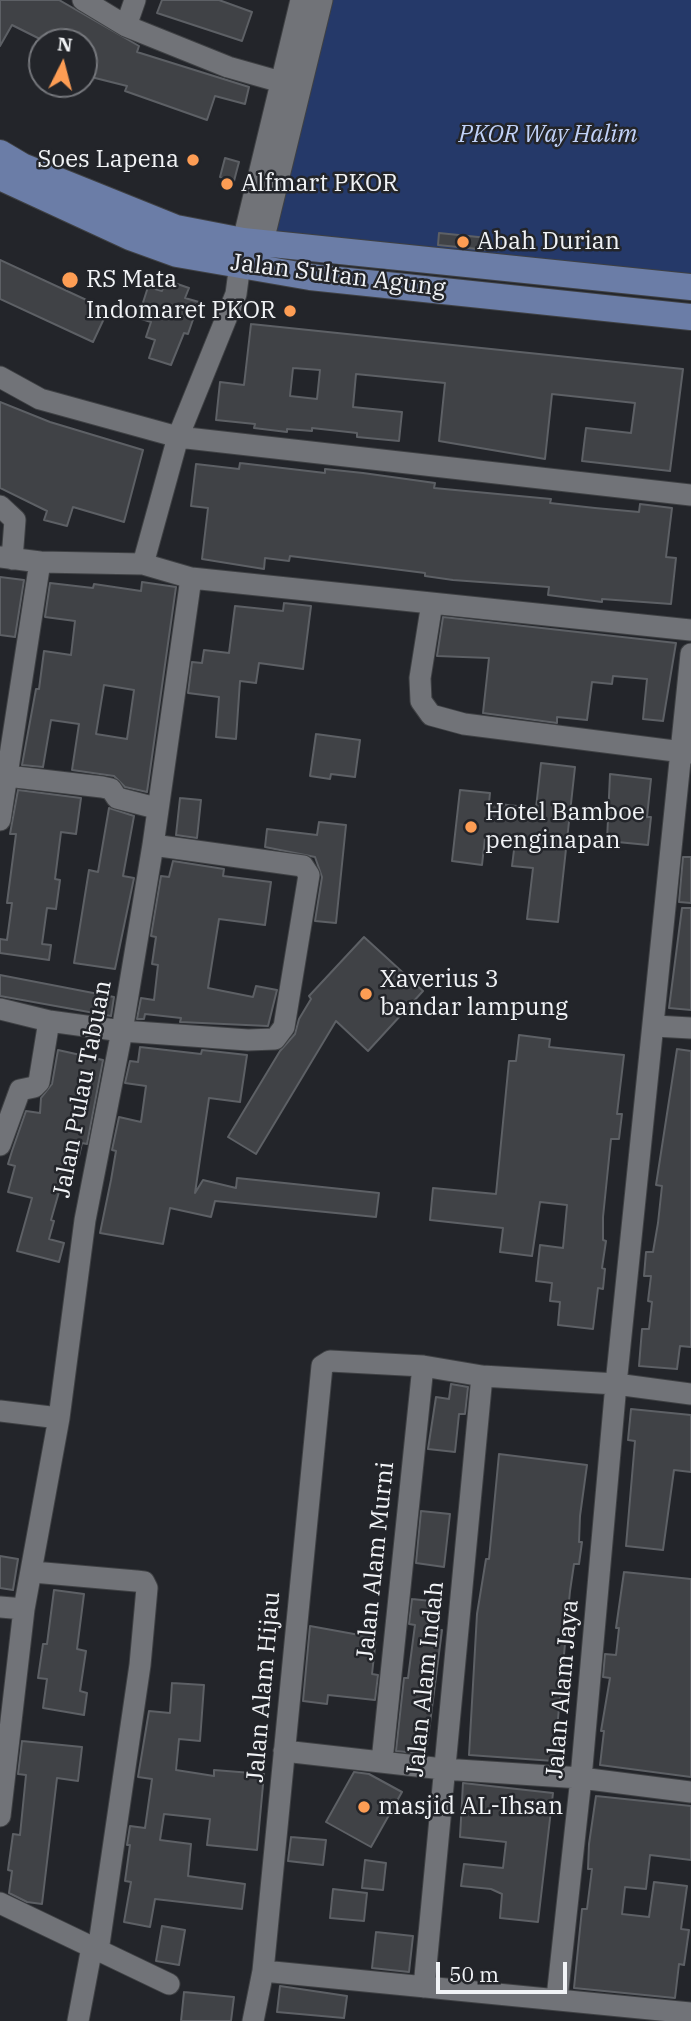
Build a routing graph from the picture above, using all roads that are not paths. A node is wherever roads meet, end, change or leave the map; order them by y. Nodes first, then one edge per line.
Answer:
1 (83, 0) edge
2 (135, 0) edge
3 (301, 0) edge
4 (322, 0) edge
5 (126, 26) junction
6 (281, 82) junction
7 (0, 153) edge
8 (0, 177) edge
9 (250, 254) junction
10 (691, 287) edge
11 (691, 317) edge
12 (0, 377) edge
13 (177, 437) junction
14 (691, 495) edge
15 (0, 506) edge
16 (6, 558) edge
17 (40, 562) junction
18 (143, 564) junction
19 (191, 578) junction
20 (432, 603) junction
21 (691, 630) edge
22 (691, 654) edge
23 (8, 711) edge
24 (686, 752) edge
25 (7, 776) junction
26 (156, 808) junction
27 (0, 820) edge
28 (153, 845) junction
29 (0, 1009) edge
30 (49, 1021) junction
31 (655, 1026) junction
32 (691, 1028) edge
33 (122, 1031) junction
34 (0, 1146) edge
35 (423, 1366) junction
36 (482, 1376) junction
37 (616, 1384) junction
38 (691, 1394) edge
39 (0, 1411) edge
40 (59, 1418) junction
41 (33, 1572) junction
42 (0, 1608) edge
43 (24, 1609) junction
44 (284, 1751) junction
45 (382, 1761) junction
46 (443, 1769) junction
47 (582, 1778) junction
48 (691, 1792) edge
49 (0, 1816) edge
50 (0, 1903) edge
51 (95, 1949) junction
52 (263, 1971) junction
53 (169, 1984) dead end
54 (424, 1987) junction
55 (557, 1998) junction
56 (691, 2012) edge
57 (78, 2021) edge
58 (253, 2021) edge
59 (690, 2021) edge

1 - 5 street
2 - 5 street
3 - 6 street
4 - 9 street
5 - 6 street
6 - 9 street
7 - 9 main road, Jalan Sultan Agung
8 - 9 main road, Jalan Sultan Agung
9 - 10 main road, Jalan Sultan Agung
9 - 11 main road, Jalan Sultan Agung
9 - 13 street
12 - 13 street
13 - 14 street
13 - 18 street
15 - 16 street
16 - 17 street
17 - 18 street
17 - 23 street
18 - 19 street
19 - 20 street
19 - 26 street, Jalan Pulau Tabuan
20 - 21 street
20 - 24 street
22 - 24 street, Jalan Alam Jaya
23 - 25 street
24 - 31 street, Jalan Alam Jaya
25 - 26 street
25 - 27 street
26 - 28 street, Jalan Pulau Tabuan
28 - 33 street, Jalan Pulau Tabuan
28 - 33 street
29 - 30 street
30 - 33 street
30 - 34 street
31 - 32 street
31 - 37 street, Jalan Alam Jaya
33 - 40 street, Jalan Pulau Tabuan
35 - 36 street
35 - 44 street, Jalan Alam Hijau
35 - 45 street, Jalan Alam Murni
36 - 37 street
36 - 46 street, Jalan Alam Indah
37 - 38 street
37 - 47 street, Jalan Alam Jaya
39 - 40 street
40 - 41 street, Jalan Pulau Tabuan
41 - 43 street, Jalan Pulau Tabuan
41 - 51 street
42 - 43 street
43 - 49 street, Jalan Pulau Tabuan
44 - 45 street
44 - 52 street, Jalan Alam Hijau
45 - 46 street
46 - 47 street
46 - 54 street, Jalan Alam Indah
47 - 48 street
47 - 55 street, Jalan Alam Jaya
50 - 51 street
51 - 53 street
51 - 57 street
52 - 54 street
52 - 58 street, Jalan Alam Hijau
54 - 55 street
55 - 56 street
56 - 59 street

